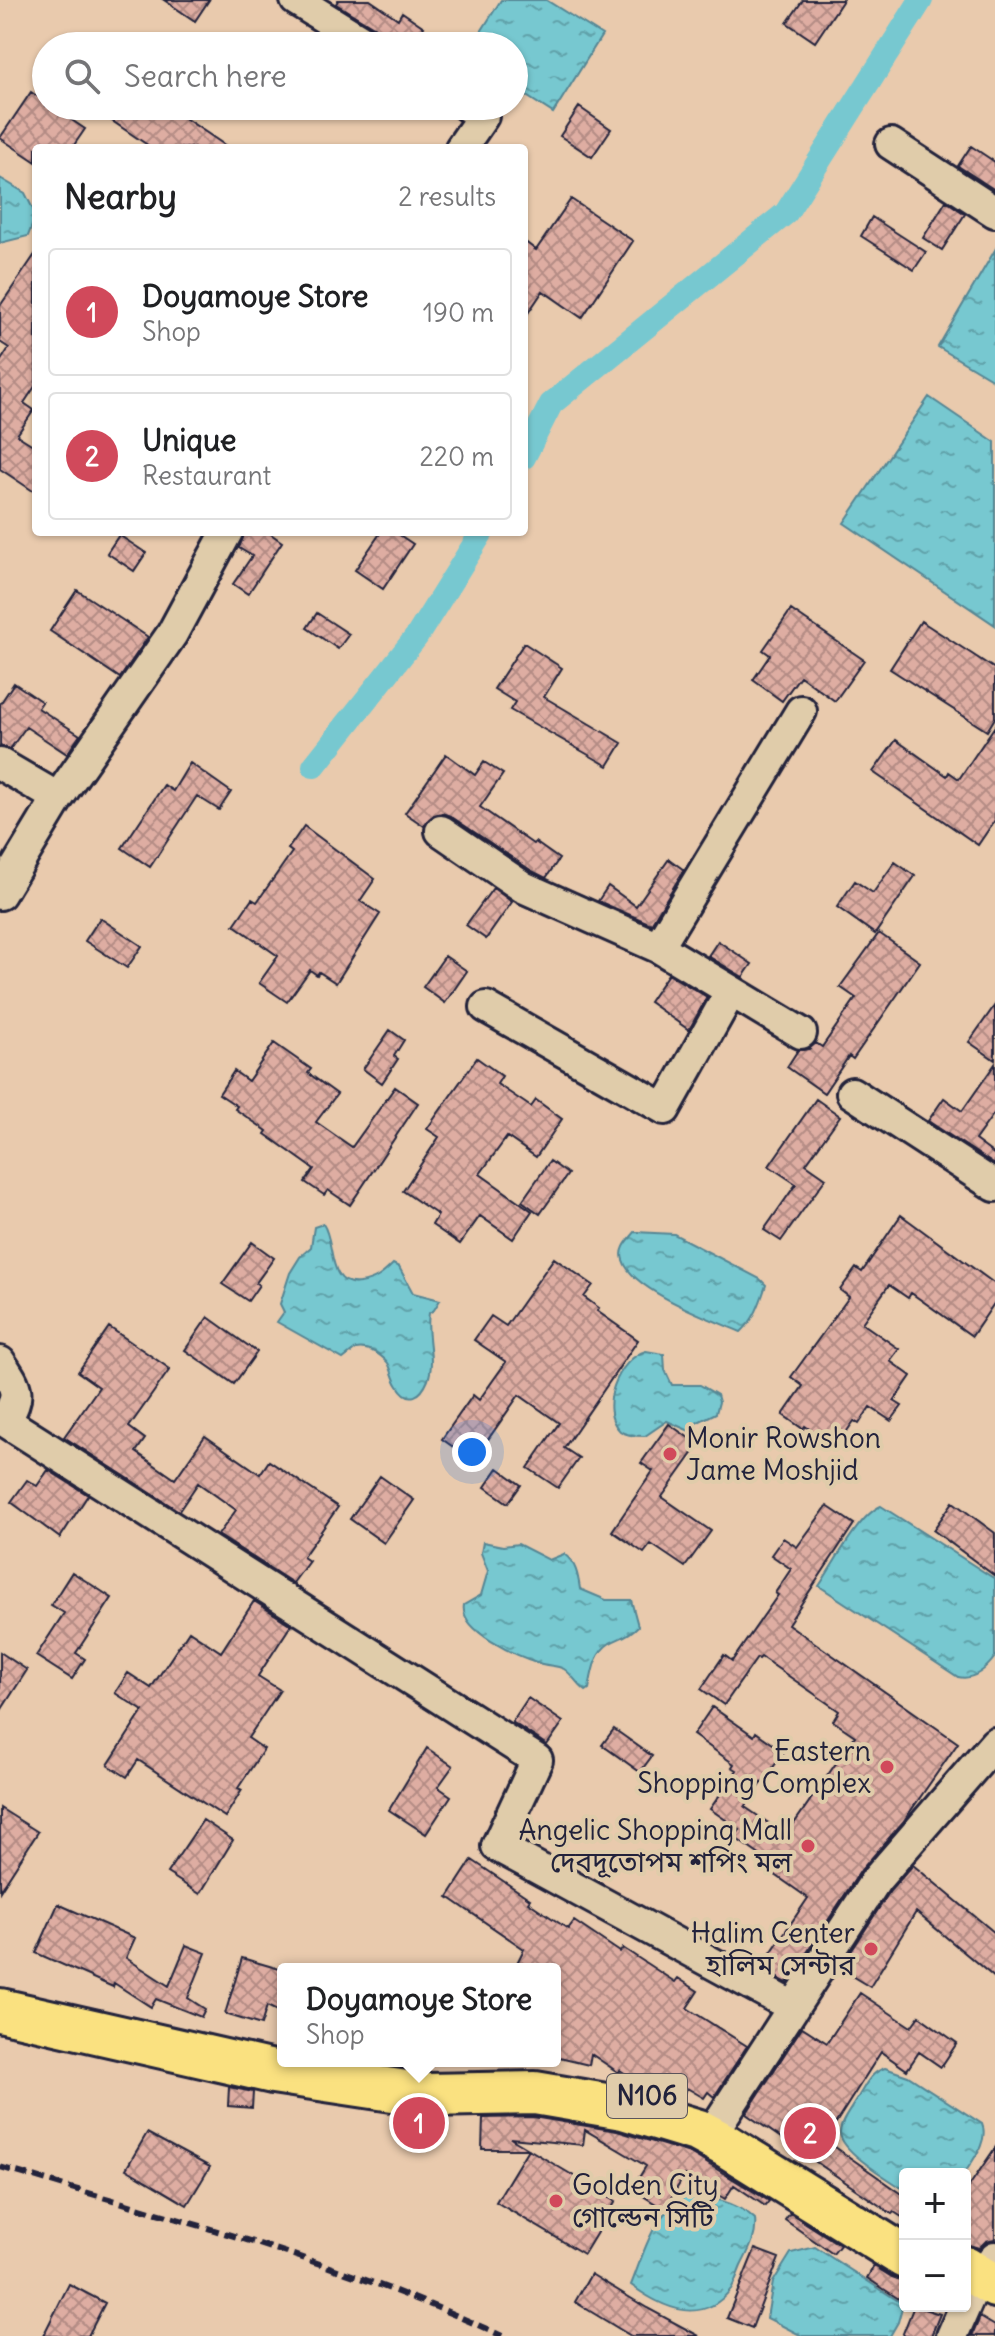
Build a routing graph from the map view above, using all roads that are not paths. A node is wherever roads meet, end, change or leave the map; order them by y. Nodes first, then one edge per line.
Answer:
1 (296, 0) edge
2 (347, 32) edge
3 (480, 120) edge
4 (464, 144) edge
5 (891, 144) dead end
6 (995, 212) edge
7 (225, 536) edge
8 (801, 711) dead end
9 (0, 764) edge
10 (58, 798) junction
11 (441, 831) dead end
12 (0, 894) edge
13 (658, 947) junction
14 (731, 991) junction
15 (486, 1007) dead end
16 (801, 1033) dead end
17 (852, 1093) dead end
18 (995, 1186) edge
19 (0, 1362) edge
20 (3, 1425) edge
21 (995, 1743) edge
22 (0, 1986) edge
23 (793, 2007) junction
24 (0, 2010) edge
25 (277, 2047) edge
26 (390, 2067) edge
27 (721, 2119) junction
28 (899, 2227) edge
29 (899, 2253) edge
30 (981, 2284) edge
31 (952, 2336) edge

1 - 2 street
3 - 4 street
5 - 6 street
7 - 10 street
8 - 13 street
9 - 10 street
10 - 12 street
11 - 13 street
13 - 14 street
14 - 15 street
14 - 16 street
17 - 18 street
19 - 20 street
20 - 23 street
21 - 23 street
22 - 25 highway
23 - 27 street
24 - 29 highway, N106
26 - 27 highway, N106
27 - 28 highway, N106
30 - 31 street

